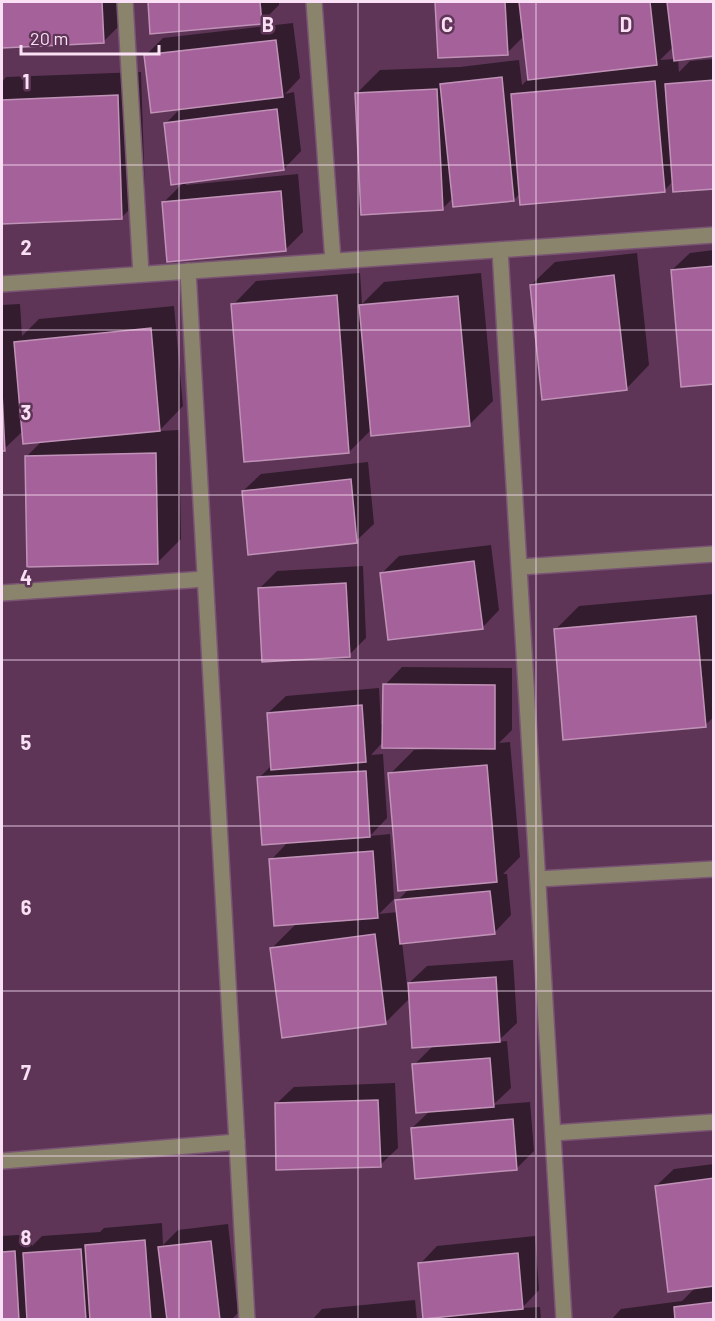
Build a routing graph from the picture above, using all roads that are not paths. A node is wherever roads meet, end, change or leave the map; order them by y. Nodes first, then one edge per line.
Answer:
1 (125, 2) edge
2 (315, 2) edge
3 (714, 235) edge
4 (500, 250) junction
5 (333, 261) junction
6 (188, 271) junction
7 (141, 274) junction
8 (2, 284) edge
9 (714, 554) edge
10 (520, 567) junction
11 (205, 579) junction
12 (2, 593) edge
13 (714, 869) edge
14 (538, 879) junction
15 (714, 1122) edge
16 (554, 1132) junction
17 (237, 1142) junction
18 (2, 1161) edge
19 (247, 1320) edge
20 (564, 1320) edge

1 - 7 street
2 - 5 street
3 - 4 street
4 - 5 street
4 - 10 street
5 - 6 street
6 - 7 street
6 - 11 street
7 - 8 street
9 - 10 street
10 - 14 street
11 - 12 street
11 - 17 street
13 - 14 street
14 - 16 street
15 - 16 street
16 - 20 street
17 - 18 street
17 - 19 street

